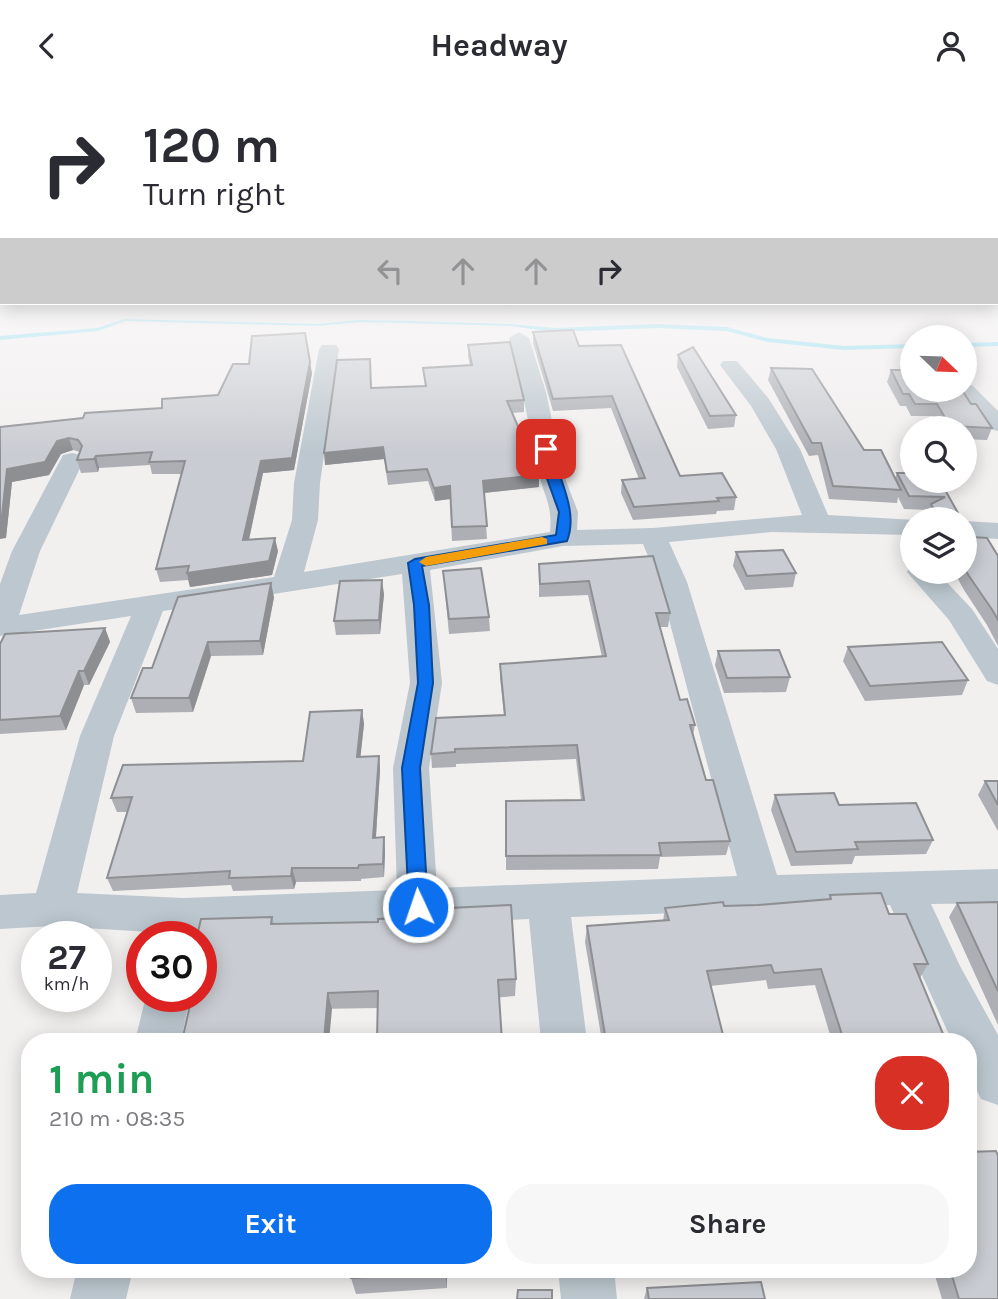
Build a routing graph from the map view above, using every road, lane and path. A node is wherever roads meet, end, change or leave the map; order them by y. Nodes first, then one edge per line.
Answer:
1 (520, 340) edge
2 (329, 349) dead end
3 (730, 365) dead end
4 (976, 402) edge
5 (998, 424) edge
6 (72, 460) dead end
7 (818, 523) junction
8 (880, 526) junction
9 (900, 527) edge
10 (977, 530) edge
11 (998, 531) edge
12 (653, 536) junction
13 (562, 538) junction
14 (900, 549) edge
15 (415, 563) junction
16 (286, 581) junction
17 (932, 584) edge
18 (151, 604) junction
19 (0, 626) edge
20 (998, 674) edge
21 (998, 886) edge
22 (903, 888) junction
23 (762, 892) junction
24 (548, 901) junction
25 (418, 907) junction
26 (52, 909) junction
27 (0, 912) edge
28 (143, 921) edge
29 (217, 923) edge
30 (164, 1012) edge
31 (160, 1033) edge
32 (563, 1033) edge
33 (972, 1033) edge
34 (977, 1042) edge
35 (998, 1082) edge
36 (104, 1278) edge
37 (587, 1278) edge
38 (99, 1299) edge
39 (589, 1299) edge

1 - 13 street
2 - 16 street
3 - 7 street
4 - 5 street
6 - 19 street
7 - 8 street
7 - 12 street
8 - 9 street
8 - 14 street
10 - 11 street
12 - 13 street
12 - 23 street
13 - 15 street
15 - 16 street
15 - 25 street
16 - 18 street
17 - 20 street
18 - 19 street
18 - 26 street
21 - 22 street
22 - 23 street
22 - 33 street
23 - 24 street
24 - 25 street
24 - 32 street
25 - 29 street
26 - 27 street
26 - 28 street
30 - 31 street
34 - 35 street
36 - 38 street
37 - 39 street

